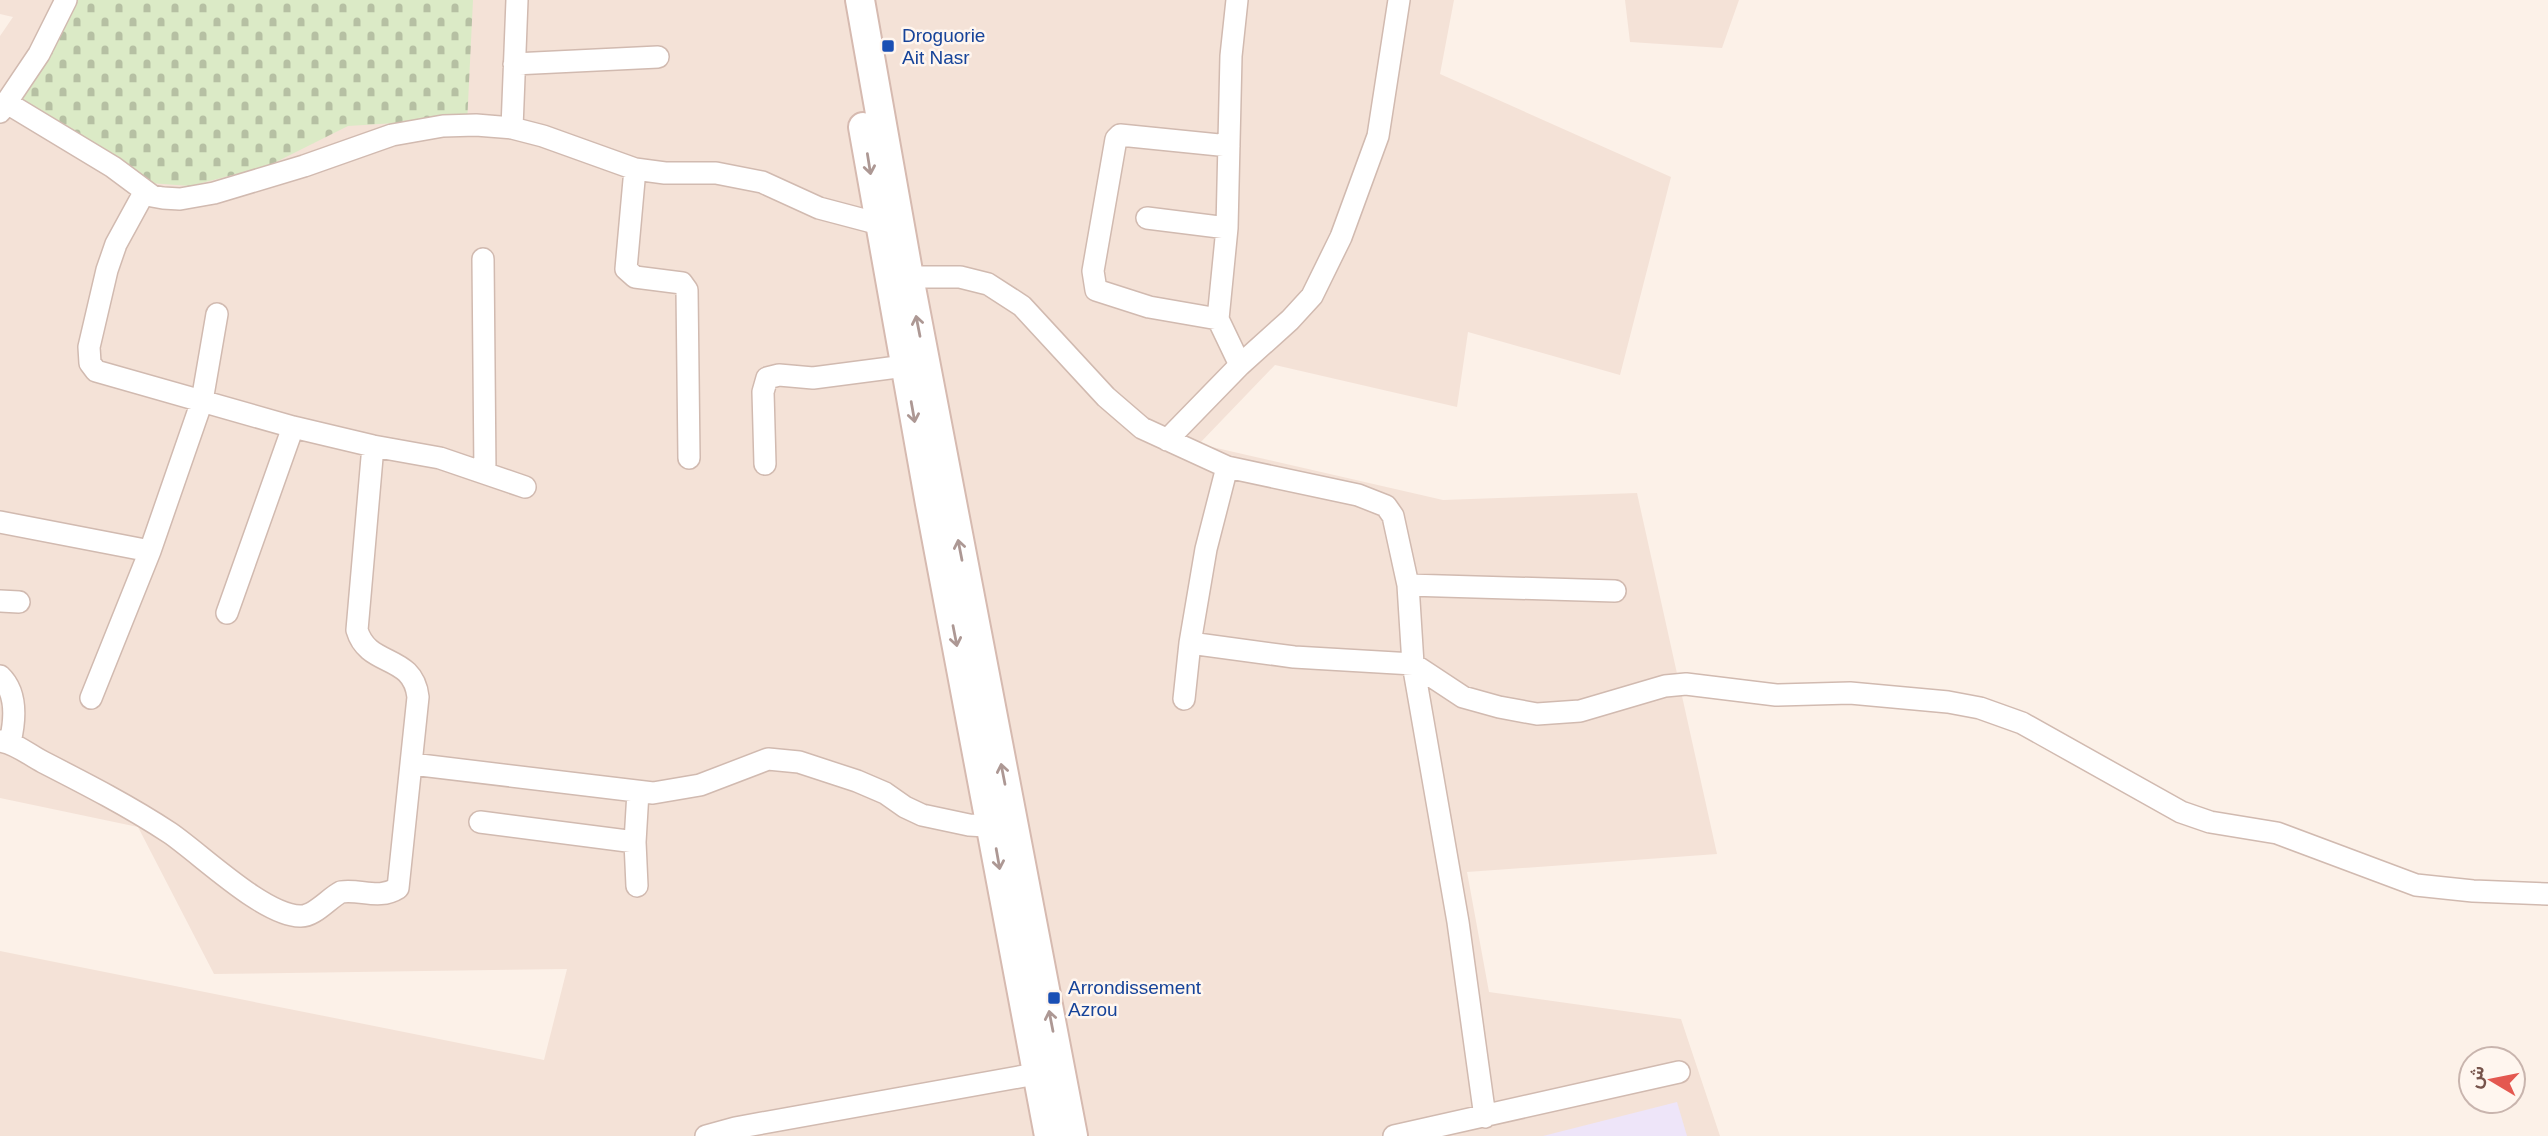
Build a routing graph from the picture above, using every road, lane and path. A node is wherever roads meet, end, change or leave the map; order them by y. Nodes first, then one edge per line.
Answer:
1 (66, 0) edge
2 (517, 0) edge
3 (844, 0) edge
4 (860, 0) edge
5 (1237, 0) edge
6 (1399, 0) edge
7 (658, 57) dead end
8 (514, 64) junction
9 (4, 107) edge
10 (512, 128) junction
11 (1229, 146) junction
12 (635, 169) junction
13 (145, 191) junction
14 (1147, 218) dead end
15 (889, 227) junction
16 (1227, 228) junction
17 (483, 259) dead end
18 (898, 277) junction
19 (217, 314) dead end
20 (1218, 320) junction
21 (1240, 365) junction
22 (905, 366) junction
23 (202, 401) junction
24 (293, 427) junction
25 (1167, 440) junction
26 (373, 446) junction
27 (689, 458) dead end
28 (765, 464) dead end
29 (1227, 467) junction
30 (485, 473) junction
31 (525, 487) dead end
32 (0, 522) edge
33 (150, 551) junction
34 (1408, 585) junction
35 (1615, 592) dead end
36 (227, 613) dead end
37 (1190, 643) junction
38 (1413, 664) junction
39 (0, 676) edge
40 (91, 698) dead end
41 (1184, 699) dead end
42 (5, 742) edge
43 (412, 764) junction
44 (638, 792) junction
45 (480, 822) dead end
46 (1002, 827) junction
47 (635, 842) junction
48 (637, 886) dead end
49 (2548, 894) edge
50 (1049, 1071) junction
51 (1679, 1072) dead end
52 (1485, 1117) junction
53 (706, 1136) edge
54 (1049, 1136) edge
55 (1073, 1136) edge
56 (1394, 1136) edge

1 - 9 street
2 - 8 street
3 -> 15 main road
4 - 15 main road
5 - 11 street
6 - 21 street
7 - 8 street
8 - 10 street
9 - 13 street
10 - 12 street
10 - 13 street
11 - 16 street
11 - 20 street
12 - 15 street
12 - 27 street
13 - 23 street
14 - 16 street
15 - 18 main road
16 - 20 street
17 - 30 street
18 - 22 main road
18 - 25 street
46 -> 18 main road
19 - 23 street
20 - 21 street
21 - 25 street
22 - 28 street
22 -> 46 main road
23 - 24 street
23 - 33 street
24 - 26 street
24 - 36 street
25 - 29 street
26 - 30 street
26 - 43 street
29 - 34 street
29 - 37 street
30 - 31 street
32 - 33 street
33 - 40 street
34 - 35 street
34 - 38 street
37 - 38 street
37 - 41 street
38 - 49 street
38 - 52 street
39 - 42 street
42 - 43 street
43 - 44 street
44 - 46 street
44 - 47 street
45 - 47 street
46 - 50 main road
47 - 48 street
50 - 53 street
50 - 54 main road
50 - 55 main road
51 - 52 street
52 - 56 street

